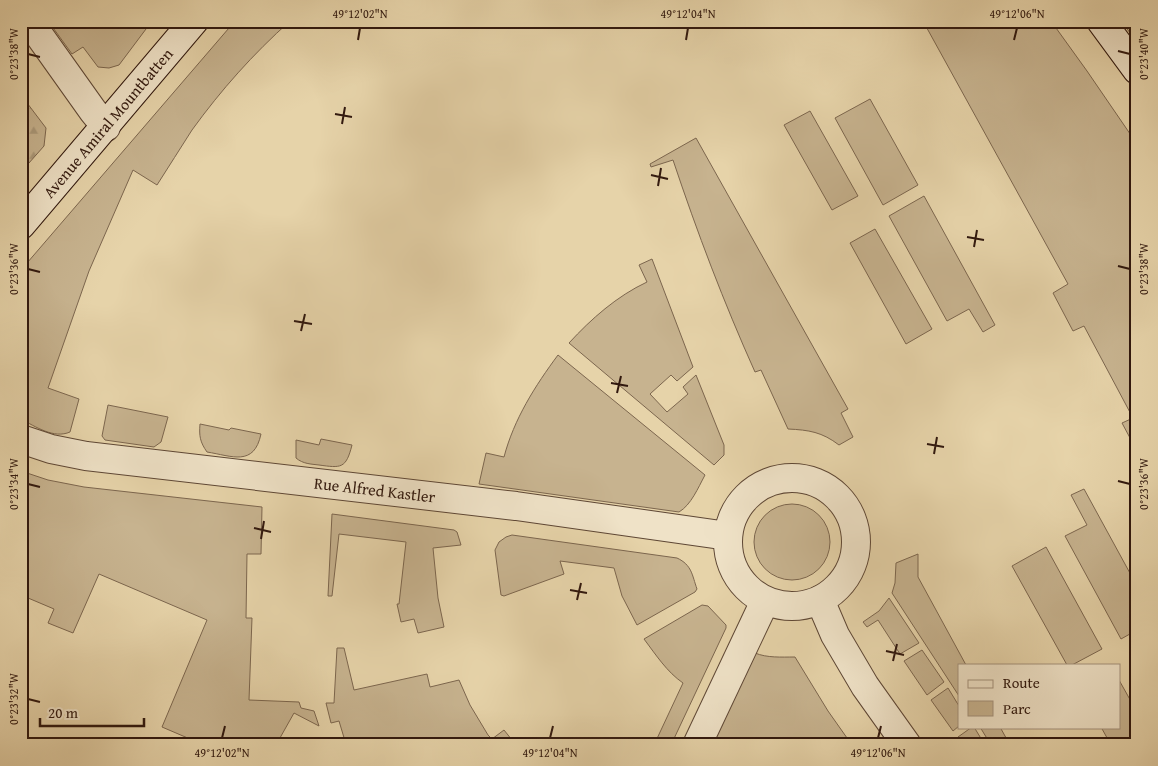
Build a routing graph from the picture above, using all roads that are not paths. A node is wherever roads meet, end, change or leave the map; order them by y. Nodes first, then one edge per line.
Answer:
1 (28, 21) edge
2 (194, 21) edge
3 (1101, 21) edge
4 (1137, 70) edge
5 (106, 127) junction
6 (21, 225) edge
7 (21, 439) edge
8 (728, 536) junction
9 (766, 600) junction
10 (820, 600) junction
11 (697, 745) edge
12 (907, 745) edge

1 - 5 street
2 - 5 street, Avenue Amiral Mountbatten
3 - 4 street
5 - 6 street, Avenue Amiral Mountbatten
7 - 8 street, Rue Alfred Kastler
8 - 9 street
8 - 10 street
9 - 10 street
9 - 11 street
10 - 12 street

